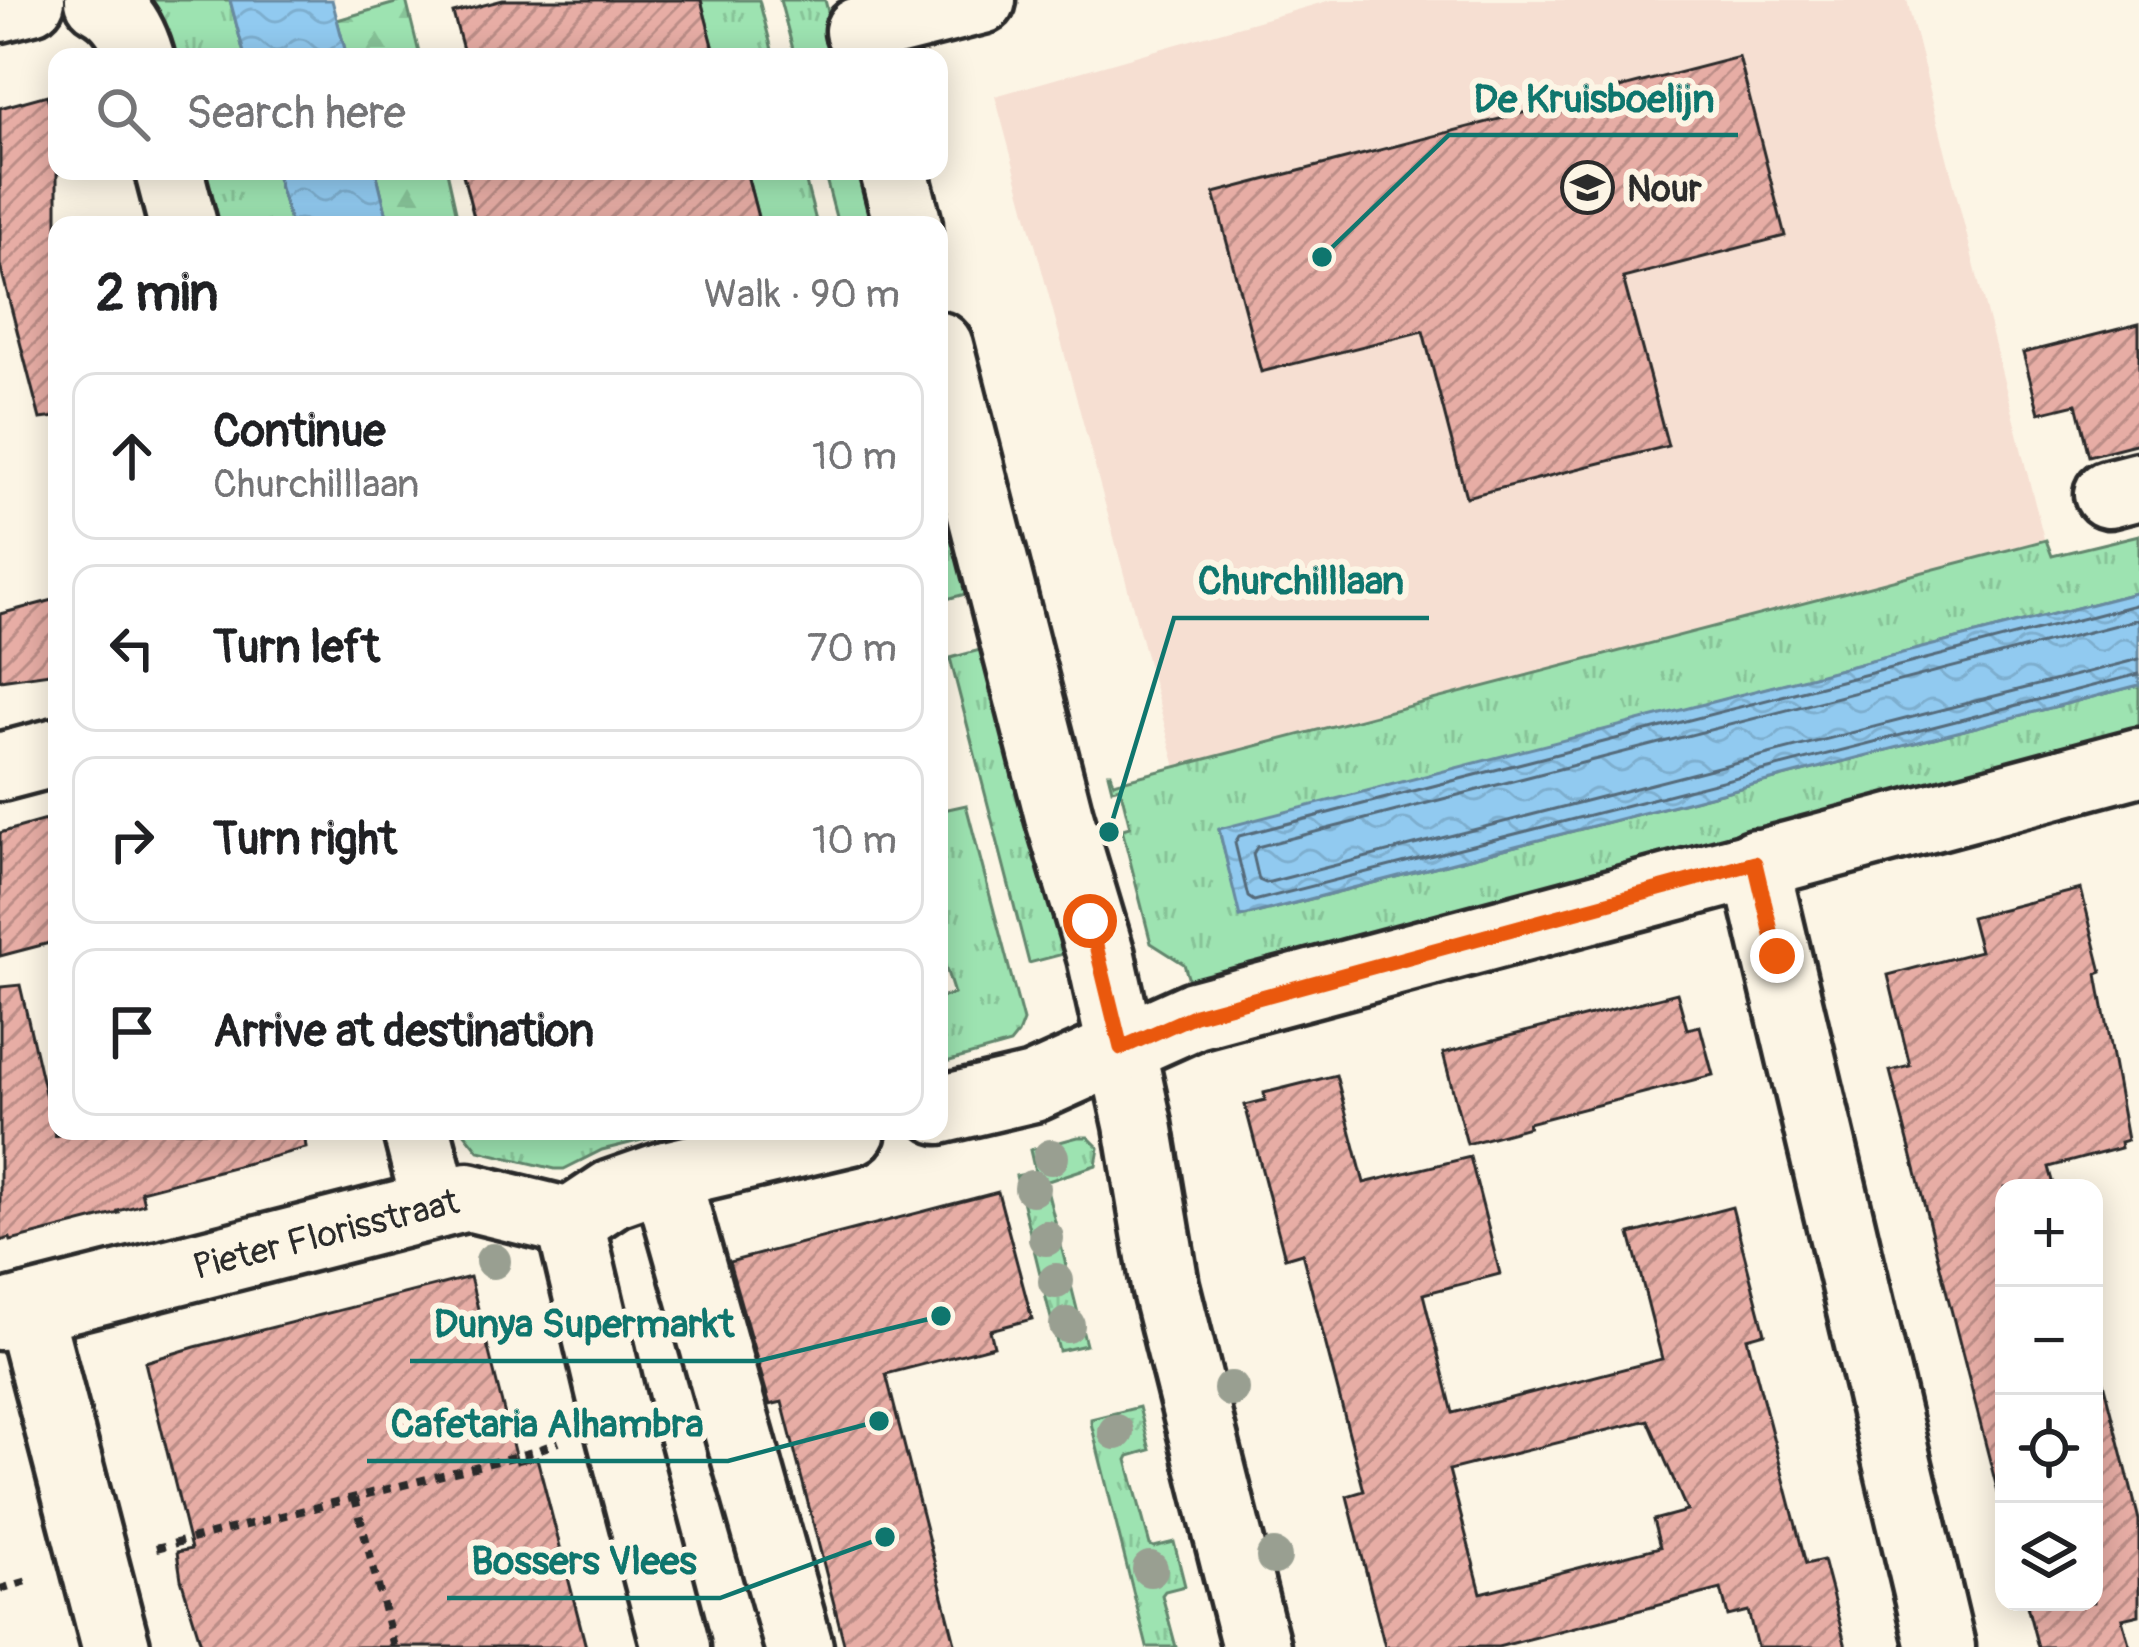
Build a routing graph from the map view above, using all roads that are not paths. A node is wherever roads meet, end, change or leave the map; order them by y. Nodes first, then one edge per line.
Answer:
1 (31, 0) edge
2 (982, 0) edge
3 (0, 8) edge
4 (858, 29) edge
5 (171, 180) edge
6 (897, 180) edge
7 (181, 216) edge
8 (906, 216) edge
9 (948, 382) edge
10 (48, 754) edge
11 (2139, 762) edge
12 (0, 767) edge
13 (1755, 863) junction
14 (1121, 1048) junction
15 (948, 1108) edge
16 (418, 1140) edge
17 (813, 1140) edge
18 (666, 1174) junction
19 (436, 1204) junction
20 (570, 1222) junction
21 (14, 1312) edge
22 (116, 1647) edge
23 (676, 1647) edge
24 (799, 1647) edge
25 (1256, 1647) edge
26 (1941, 1647) edge

1 - 3 street
2 - 4 street
5 - 7 street
6 - 8 street
9 - 14 street
10 - 12 street
11 - 13 street
13 - 14 street
13 - 26 street
14 - 15 street
14 - 25 street
16 - 19 street
17 - 18 street
18 - 20 street
18 - 24 street
19 - 20 street, Pieter Florisstraat
19 - 21 street, Pieter Florisstraat
20 - 23 street
21 - 22 street

